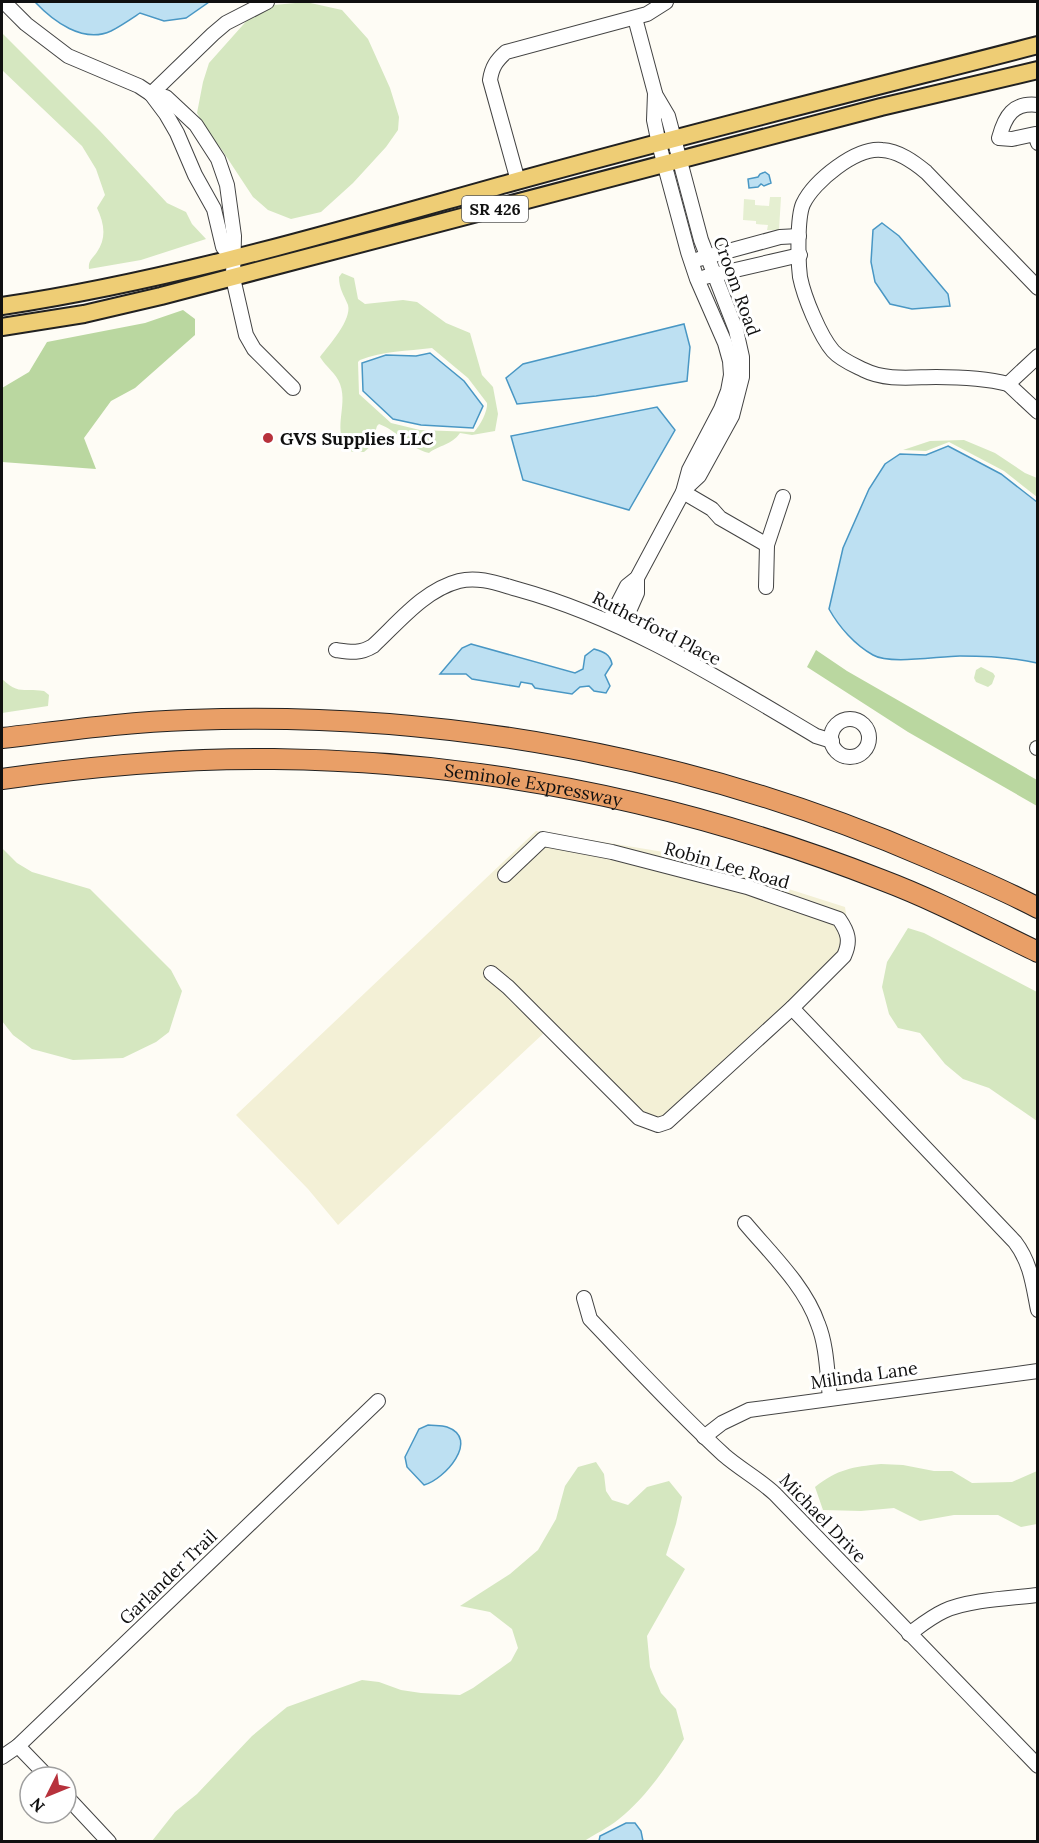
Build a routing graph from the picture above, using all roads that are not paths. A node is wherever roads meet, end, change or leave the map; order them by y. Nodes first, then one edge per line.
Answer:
1 (4, 2) edge
2 (267, 2) edge
3 (666, 2) edge
4 (634, 18) junction
5 (1038, 45) edge
6 (1038, 70) edge
7 (151, 94) junction
8 (1038, 105) edge
9 (1037, 134) edge
10 (667, 142) junction
11 (672, 163) junction
12 (518, 181) junction
13 (799, 236) junction
14 (745, 248) junction
15 (800, 255) junction
16 (707, 256) junction
17 (233, 259) junction
18 (691, 261) junction
19 (751, 266) junction
20 (713, 275) junction
21 (233, 278) junction
22 (697, 279) junction
23 (1038, 288) edge
24 (2, 306) edge
25 (2, 327) edge
26 (1037, 358) edge
27 (1008, 384) junction
28 (293, 388) dead end
29 (1038, 412) edge
30 (680, 496) junction
31 (783, 497) dead end
32 (767, 545) junction
33 (766, 587) dead end
34 (615, 624) junction
35 (336, 650) dead end
36 (2, 738) edge
37 (832, 741) dead end
38 (2, 779) edge
39 (505, 875) dead end
40 (1038, 908) edge
41 (1038, 952) edge
42 (490, 973) dead end
43 (792, 1008) junction
44 (746, 1223) dead end
45 (584, 1298) dead end
46 (1038, 1310) edge
47 (1038, 1371) edge
48 (830, 1397) junction
49 (378, 1401) dead end
50 (704, 1437) junction
51 (1038, 1595) edge
52 (909, 1634) junction
53 (18, 1746) junction
54 (2, 1757) edge
55 (36, 1765) edge
56 (1038, 1766) edge
57 (78, 1809) edge
58 (109, 1842) edge

1 - 7 street
2 - 7 street
3 - 4 street
4 - 10 street, Croom Road
4 - 12 street
5 - 10 main road, SR 426
6 - 11 main road, SR 426
7 - 17 street
7 - 17 street
8 - 9 street
10 - 11 street, Croom Road
10 - 12 main road, SR 426
11 - 16 street, Croom Road
11 - 18 street, Croom Road
11 - 21 main road, SR 426
12 - 17 main road, SR 426
13 - 14 street
13 - 15 street
13 - 23 street
14 - 16 street
14 - 19 street
15 - 19 street
15 - 27 street
16 - 18 street
16 - 20 street, Croom Road
17 - 21 street
17 - 24 main road, SR 426
18 - 22 street, Croom Road
19 - 20 street
20 - 22 street
20 - 30 street, Croom Road
21 - 25 main road, SR 426
21 - 28 street
22 - 30 street, Croom Road
26 - 27 street
27 - 29 street
30 - 32 street
30 - 34 street
31 - 32 street
32 - 33 street
34 - 35 street, Rutherford Place
34 - 37 street, Rutherford Place
36 - 40 highway
38 - 41 highway, Seminole Expressway
39 - 43 street, Robin Lee Road
42 - 43 street, Robin Lee Road
43 - 46 street
44 - 48 street
45 - 50 street, Michael Drive
47 - 48 street, Milinda Lane
48 - 50 street, Milinda Lane
49 - 53 street, Garlander Trail
50 - 52 street, Michael Drive
51 - 52 street
52 - 56 street, Michael Drive
53 - 54 street, Garlander Trail
53 - 55 street
57 - 58 street

